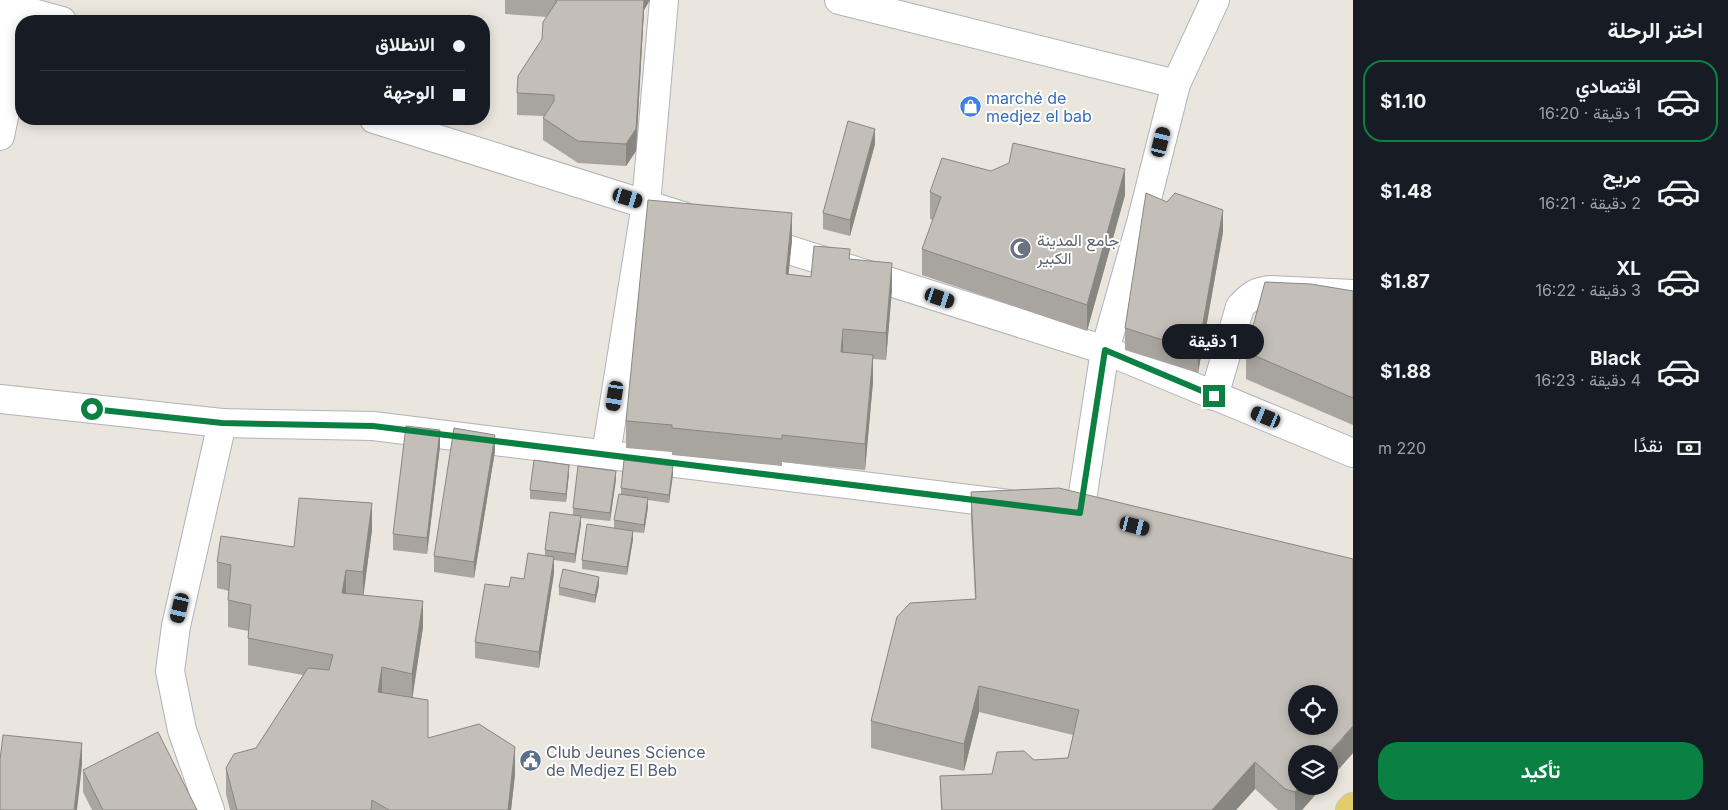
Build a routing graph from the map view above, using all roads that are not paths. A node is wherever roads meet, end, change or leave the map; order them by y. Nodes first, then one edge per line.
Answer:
1 (664, 0) edge
2 (839, 0) edge
3 (1215, 0) edge
4 (9, 3) edge
5 (44, 15) edge
6 (1176, 84) junction
7 (393, 125) edge
8 (0, 136) edge
9 (646, 204) junction
10 (702, 222) edge
11 (731, 231) edge
12 (1353, 294) edge
13 (1105, 350) junction
14 (1214, 396) junction
15 (0, 399) edge
16 (222, 423) junction
17 (1353, 452) edge
18 (606, 454) junction
19 (1080, 513) junction
20 (1109, 520) edge
21 (1353, 807) edge
22 (210, 810) edge
23 (1350, 810) edge

1 - 9 street
2 - 6 street
3 - 6 street
4 - 5 street
4 - 8 street
6 - 13 street
7 - 9 street
9 - 10 street
9 - 18 street
11 - 13 street
12 - 14 street
13 - 14 street
13 - 19 street
14 - 17 street
15 - 16 street
16 - 18 street
16 - 22 street
18 - 19 street
19 - 20 street
21 - 23 main road

